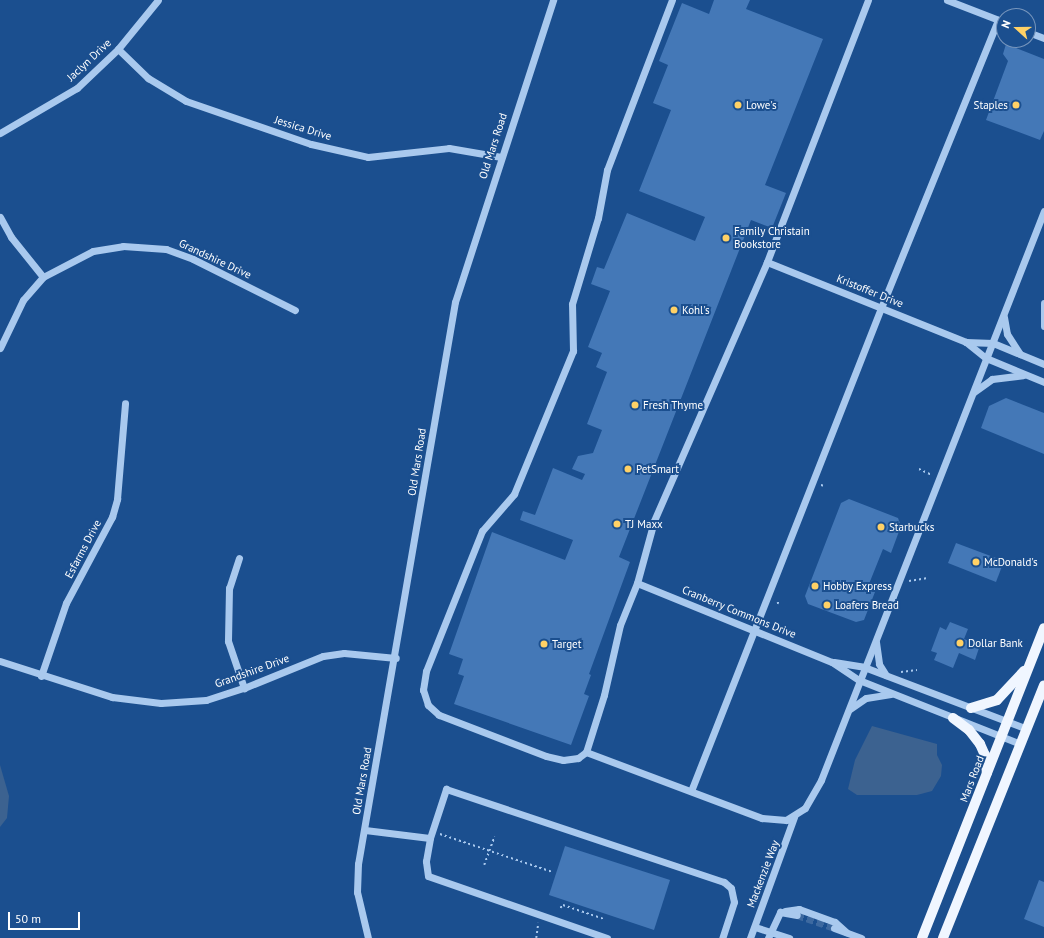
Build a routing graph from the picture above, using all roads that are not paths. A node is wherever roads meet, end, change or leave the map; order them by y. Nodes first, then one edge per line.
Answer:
1 (158, 0) edge
2 (553, 0) edge
3 (672, 0) edge
4 (868, 0) edge
5 (947, 0) edge
6 (996, 19) edge
7 (996, 33) edge
8 (118, 49) junction
9 (0, 133) edge
10 (502, 157) junction
11 (1044, 212) edge
12 (0, 217) edge
13 (767, 262) junction
14 (43, 277) junction
15 (1044, 303) edge
16 (881, 308) junction
17 (295, 310) dead end
18 (1004, 313) junction
19 (1044, 326) edge
20 (966, 342) junction
21 (993, 343) junction
22 (0, 348) edge
23 (1020, 354) junction
24 (986, 358) junction
25 (1044, 364) edge
26 (1026, 375) junction
27 (1044, 382) edge
28 (972, 395) junction
29 (125, 403) dead end
30 (239, 558) dead end
31 (637, 584) junction
32 (1044, 628) edge
33 (754, 630) junction
34 (877, 636) junction
35 (396, 658) junction
36 (0, 661) edge
37 (832, 662) junction
38 (1030, 663) junction
39 (864, 666) junction
40 (890, 674) junction
41 (41, 676) junction
42 (859, 680) junction
43 (1044, 685) edge
44 (244, 688) junction
45 (893, 694) junction
46 (971, 708) junction
47 (847, 712) junction
48 (953, 718) junction
49 (1007, 721) junction
50 (1027, 729) junction
51 (1001, 736) junction
52 (1021, 744) junction
53 (586, 752) junction
54 (987, 775) junction
55 (691, 791) junction
56 (794, 817) junction
57 (365, 830) junction
58 (433, 839) junction
59 (785, 911) junction
60 (797, 914) tunnel mouth
61 (755, 927) junction
62 (834, 928) tunnel mouth
63 (846, 932) junction
64 (769, 935) edge
65 (368, 938) edge
66 (607, 938) edge
67 (722, 938) edge
68 (750, 938) edge
69 (789, 938) edge
70 (861, 938) edge
71 (922, 938) edge
72 (943, 938) edge

1 - 8 street, Jaclyn Drive
2 - 10 street, Old Mars Road
3 - 53 street
4 - 13 street
5 - 6 street
7 - 16 street
8 - 9 street, Jaclyn Drive
8 - 10 street, Jessica Drive
10 - 35 street, Old Mars Road
11 - 18 street
12 - 14 street
13 - 16 street, Kristoffer Drive
13 - 31 street
14 - 17 street, Grandshire Drive
14 - 22 street, Grandshire Drive
15 - 19 street
16 - 20 street, Kristoffer Drive
16 - 33 street
18 - 21 street
18 - 23 street
20 - 21 street, Kristoffer Drive
20 - 24 street, Kristoffer Drive
21 - 23 street, Kristoffer Drive
21 - 24 street
23 - 25 street, Kristoffer Drive
24 - 26 street, Kristoffer Drive
24 - 28 street
26 - 27 street, Kristoffer Drive
26 - 28 street
28 - 34 street
29 - 41 street, Esfarms Drive
30 - 44 street
31 - 33 street, Cranberry Commons Drive
31 - 53 street
32 - 38 main road, Mars Road
33 - 37 street, Cranberry Commons Drive
33 - 55 street
34 - 39 street
34 - 40 street
35 - 44 street, Grandshire Drive
35 - 57 street, Old Mars Road
36 - 41 street, Grandshire Drive
37 - 39 street, Cranberry Commons Drive
37 - 42 street, Cranberry Commons Drive
38 - 46 main road
38 - 49 main road, Mars Road
39 - 40 street, Cranberry Commons Drive
39 - 42 street
40 - 46 street, Cranberry Commons Drive
41 - 44 street, Grandshire Drive
42 - 45 street, Cranberry Commons Drive
42 - 47 street
43 - 50 main road
45 - 47 street
45 - 48 street, Cranberry Commons Drive
46 - 49 street, Cranberry Commons Drive
47 - 56 street
48 - 51 street, Cranberry Commons Drive
48 - 54 main road
49 - 50 street, Cranberry Commons Drive
49 - 51 main road, Mars Road
50 - 52 main road
51 - 52 street, Cranberry Commons Drive
51 - 54 main road, Mars Road
52 - 72 main road
53 - 55 street
54 - 71 main road, Mars Road
55 - 56 street
56 - 61 street, Mackenzie Way
57 - 58 street
57 - 65 street, Old Mars Road
58 - 66 street
58 - 67 street
59 - 60 street
59 - 63 street
59 - 64 street
61 - 64 street
61 - 68 street, Mackenzie Way
62 - 63 street
63 - 70 street
64 - 69 street

